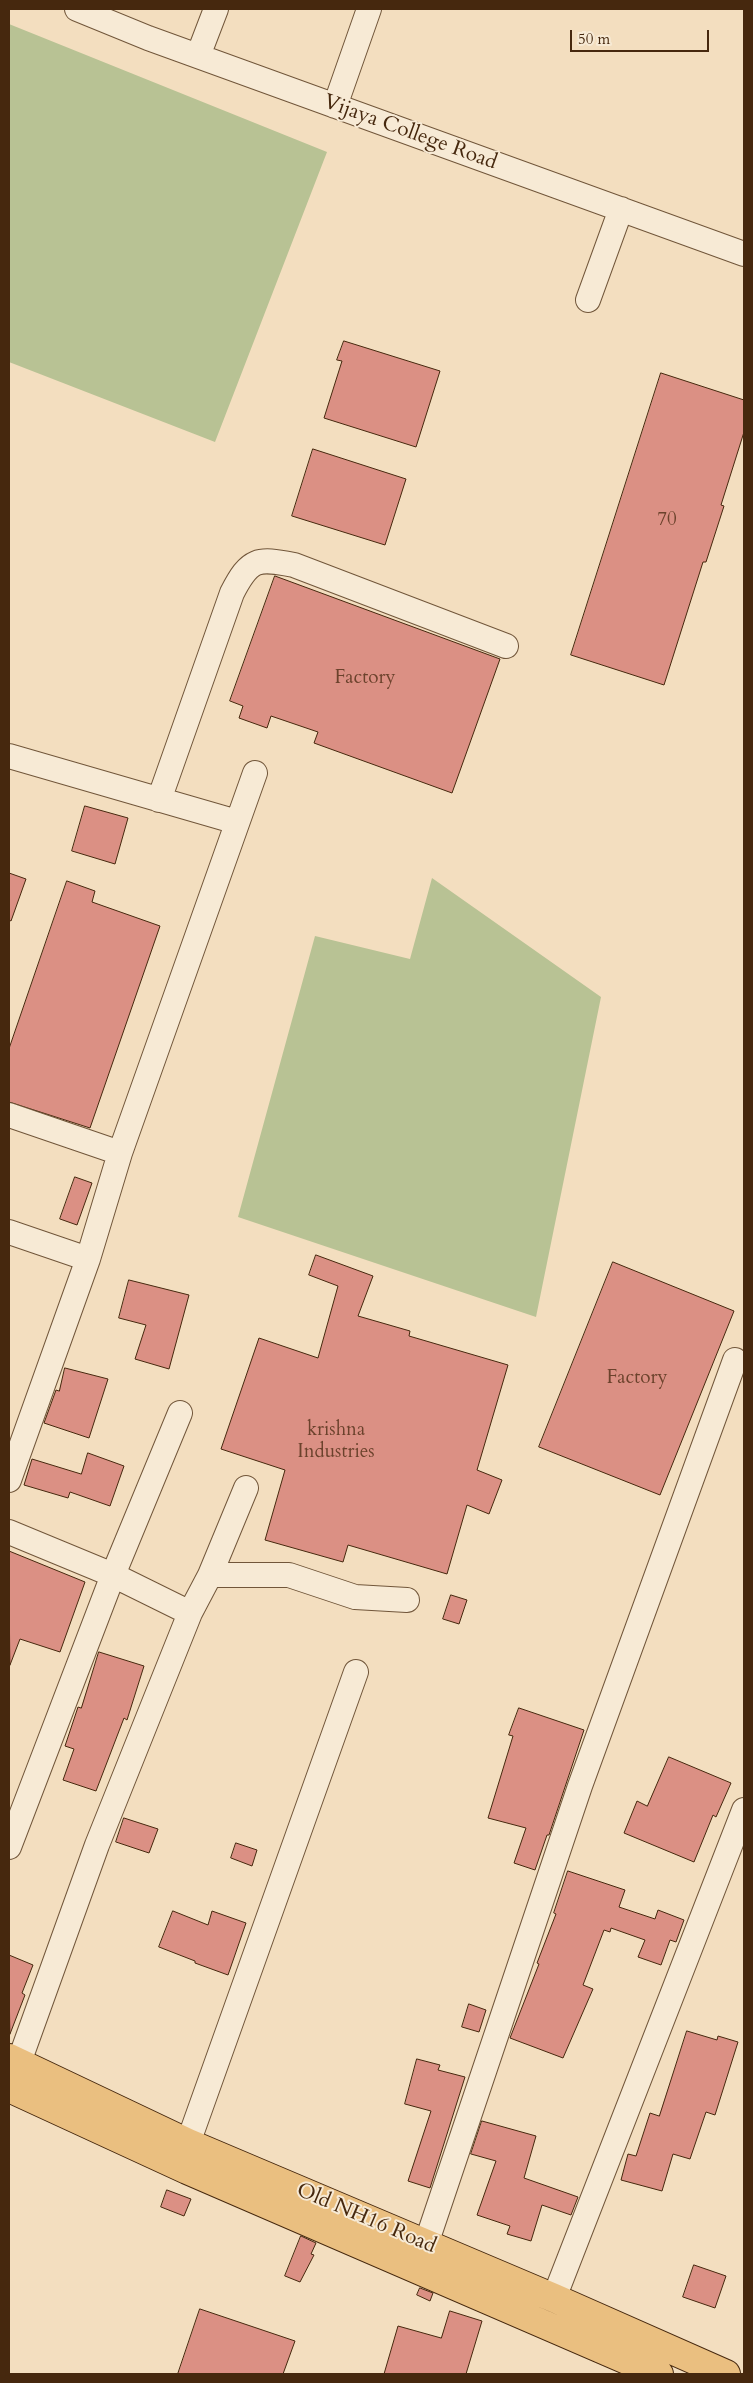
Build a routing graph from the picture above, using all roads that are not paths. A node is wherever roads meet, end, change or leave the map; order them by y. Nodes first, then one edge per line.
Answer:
1 (77, 9) edge
2 (216, 9) edge
3 (369, 9) edge
4 (198, 56) junction
5 (335, 106) junction
6 (621, 209) junction
7 (744, 254) edge
8 (588, 300) dead end
9 (506, 646) dead end
10 (9, 756) edge
11 (255, 773) dead end
12 (159, 800) junction
13 (237, 822) junction
14 (9, 1115) edge
15 (120, 1154) junction
16 (9, 1232) edge
17 (88, 1258) junction
18 (735, 1360) dead end
19 (180, 1413) dead end
20 (9, 1480) edge
21 (246, 1488) dead end
22 (9, 1532) edge
23 (114, 1575) junction
24 (210, 1575) junction
25 (407, 1600) dead end
26 (190, 1614) junction
27 (356, 1672) dead end
28 (744, 1810) edge
29 (9, 1847) edge
30 (14, 2060) edge
31 (9, 2088) edge
32 (188, 2143) junction
33 (426, 2244) junction
34 (554, 2298) junction
35 (659, 2374) edge
36 (726, 2374) edge

1 - 4 street, Vijaya College Road
2 - 4 street
3 - 5 street
4 - 5 street, Vijaya College Road
5 - 6 street, Vijaya College Road
6 - 7 street, Vijaya College Road
6 - 8 street
9 - 12 street
10 - 12 street
11 - 13 street
12 - 13 street
13 - 15 street
14 - 15 street
15 - 17 street
16 - 17 street
17 - 20 street
18 - 33 street
19 - 23 street
21 - 24 street
22 - 23 street
23 - 26 street
23 - 29 street
24 - 25 street
24 - 26 street
26 - 30 street
27 - 32 street
28 - 34 street
30 - 32 main road, Old NH16 Road
31 - 35 main road, Old NH16 Road
32 - 33 main road, Old NH16 Road
33 - 34 main road, Old NH16 Road
34 - 36 main road, Old NH16 Road

